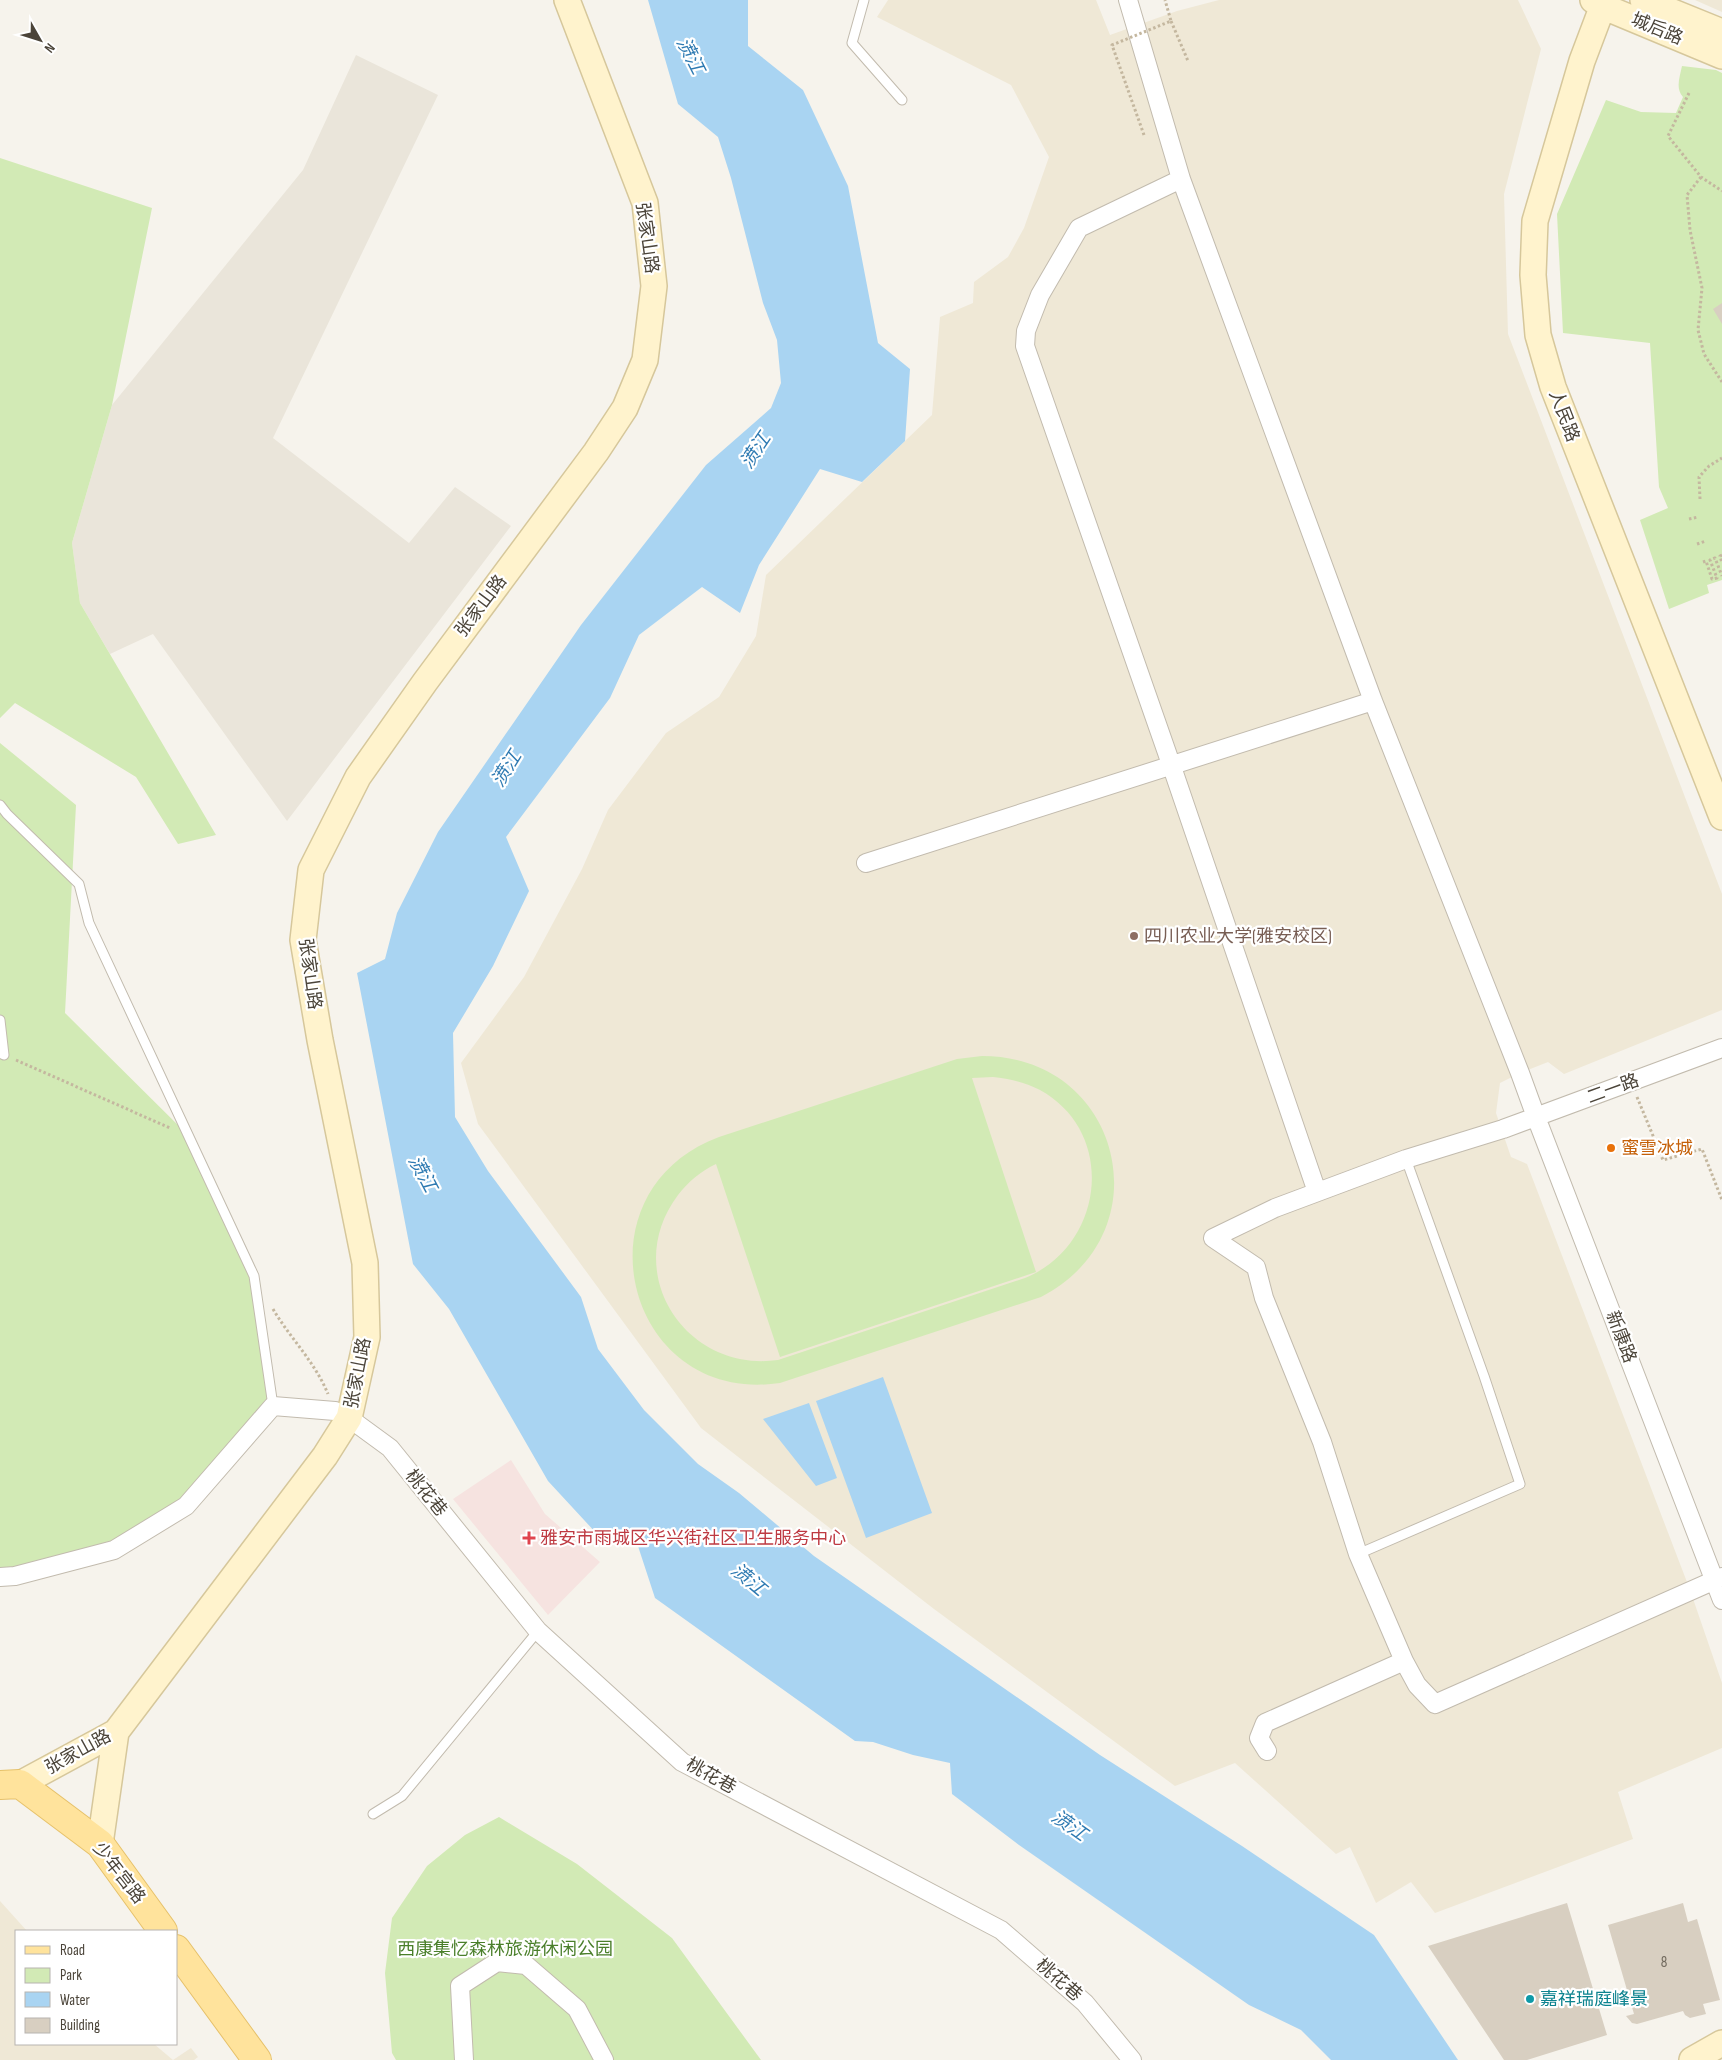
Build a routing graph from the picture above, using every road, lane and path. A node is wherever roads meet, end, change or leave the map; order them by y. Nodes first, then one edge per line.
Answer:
1 (567, 0) edge
2 (864, 0) edge
3 (1128, 0) edge
4 (1165, 0) edge
5 (1643, 0) edge
6 (1600, 2) edge
7 (1171, 21) junction
8 (1722, 32) edge
9 (1722, 56) edge
10 (1188, 61) dead end
11 (1689, 93) dead end
12 (902, 100) dead end
13 (1144, 135) dead end
14 (1701, 178) junction
15 (1181, 179) junction
16 (1722, 191) edge
17 (1722, 382) edge
18 (1722, 458) edge
19 (1700, 500) dead end
20 (1698, 517) dead end
21 (1689, 519) dead end
22 (1706, 541) dead end
23 (1697, 544) dead end
24 (1722, 555) edge
25 (1703, 562) dead end
26 (1722, 563) edge
27 (1722, 576) edge
28 (1373, 702) junction
29 (1172, 767) junction
30 (0, 805) edge
31 (1722, 817) edge
32 (866, 863) dead end
33 (0, 1020) edge
34 (1722, 1048) edge
35 (2, 1054) edge
36 (1631, 1083) junction
37 (1536, 1117) junction
38 (190, 1137) junction
39 (1406, 1159) junction
40 (1722, 1187) edge
41 (1718, 1189) junction
42 (1317, 1192) junction
43 (1722, 1200) edge
44 (284, 1328) dead end
45 (273, 1406) junction
46 (342, 1414) junction
47 (1358, 1554) junction
48 (0, 1577) edge
49 (1718, 1578) edge
50 (1722, 1600) edge
51 (538, 1631) junction
52 (1404, 1660) junction
53 (116, 1732) junction
54 (1267, 1751) dead end
55 (10, 1785) edge
56 (373, 1814) dead end
57 (100, 1844) junction
58 (162, 1930) edge
59 (178, 1952) edge
60 (1722, 2043) edge
61 (257, 2060) edge
62 (464, 2060) edge
63 (604, 2060) edge
64 (1132, 2060) edge
65 (1692, 2060) edge

1 - 46 street, 张家山路
2 - 12 lane
3 - 15 street, 新康路
4 - 7 path, bridge
5 - 8 street, 城后路
6 - 9 street, 城后路
6 - 31 street, 人民路
7 - 10 path
7 - 13 path, bridge
11 - 14 path
14 - 16 path
14 - 17 path
15 - 28 street, 新康路
15 - 29 street
18 - 19 path
20 - 21 path
22 - 23 path
24 - 26 path
25 - 27 path
28 - 29 street
28 - 37 street, 新康路
29 - 32 street
29 - 42 street
30 - 38 lane
33 - 35 lane
34 - 36 street, 二一路
35 - 38 path
36 - 37 street, 二一路
36 - 41 path
37 - 39 street, 二一路
37 - 49 street, 新康路
38 - 45 lane
39 - 42 street, 二一路
39 - 47 lane
40 - 41 path
41 - 43 path
42 - 47 street, 二一路
44 - 46 path
45 - 46 street
45 - 48 street
46 - 51 street, 桃花巷
46 - 53 street, 张家山路
47 - 52 street
49 - 50 street, 新康路
49 - 52 street
51 - 56 lane
51 - 64 street, 桃花巷
52 - 54 street
53 - 55 street, 张家山路
53 - 57 street
55 - 57 main road, 少年宫路
57 - 58 main road, 少年宫路
59 - 61 main road
60 - 65 street
62 - 63 street

